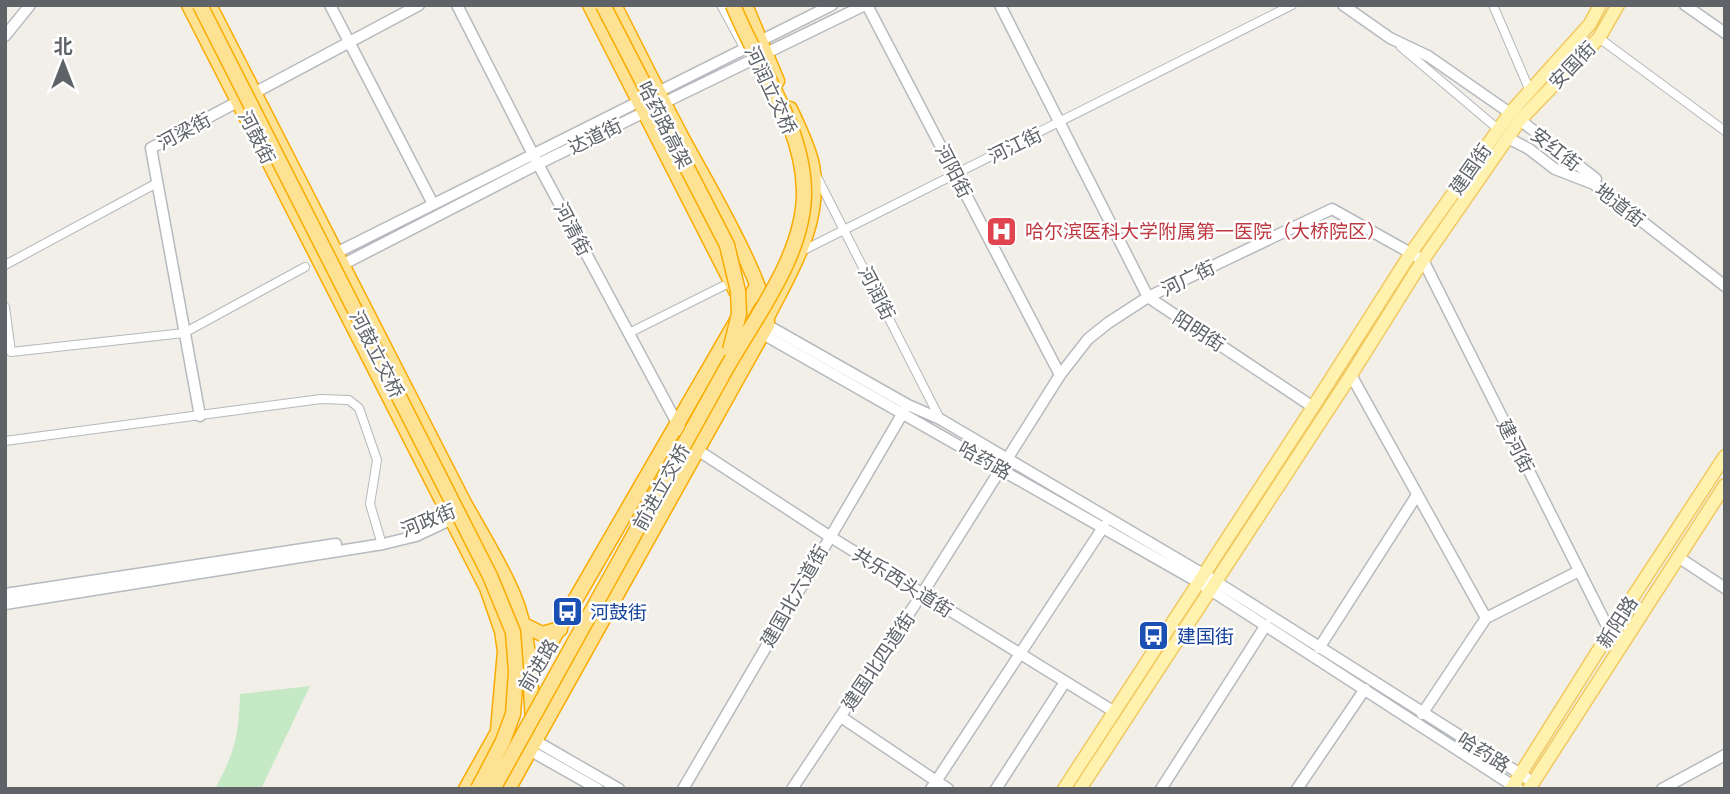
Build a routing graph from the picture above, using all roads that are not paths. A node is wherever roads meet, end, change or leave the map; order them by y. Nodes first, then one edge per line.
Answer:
1 (30, 5) edge
2 (189, 5) edge
3 (200, 5) edge
4 (209, 5) edge
5 (330, 5) edge
6 (419, 5) edge
7 (457, 5) edge
8 (590, 5) edge
9 (603, 5) edge
10 (614, 5) edge
11 (721, 5) edge
12 (733, 5) edge
13 (745, 5) edge
14 (832, 5) edge
15 (866, 5) edge
16 (1000, 5) edge
17 (1292, 5) edge
18 (1343, 5) edge
19 (1493, 5) edge
20 (1600, 5) edge
21 (1618, 5) edge
22 (1627, 5) edge
23 (1685, 5) edge
24 (1609, 23) junction
25 (1725, 33) edge
26 (5, 36) edge
27 (1390, 38) junction
28 (1599, 38) junction
29 (349, 42) junction
30 (762, 46) junction
31 (745, 49) junction
32 (1530, 90) junction
33 (253, 94) junction
34 (661, 98) junction
35 (239, 102) junction
36 (642, 107) junction
37 (1515, 117) junction
38 (1058, 124) junction
39 (1725, 131) edge
40 (1503, 134) junction
41 (536, 159) junction
42 (807, 172) junction
43 (956, 173) junction
44 (157, 183) junction
45 (433, 204) junction
46 (844, 230) junction
47 (800, 252) junction
48 (1417, 256) junction
49 (338, 259) junction
50 (5, 265) edge
51 (305, 267) dead end
52 (324, 267) junction
53 (1725, 280) edge
54 (731, 282) junction
55 (757, 286) junction
56 (1725, 286) edge
57 (1147, 297) junction
58 (746, 306) junction
59 (5, 307) edge
60 (765, 324) junction
61 (184, 333) junction
62 (629, 333) junction
63 (723, 374) junction
64 (1060, 375) junction
65 (1351, 375) junction
66 (1314, 407) junction
67 (905, 410) junction
68 (200, 416) junction
69 (940, 419) junction
70 (678, 425) junction
71 (5, 441) edge
72 (696, 449) junction
73 (1725, 456) edge
74 (1003, 464) junction
75 (1725, 485) edge
76 (1417, 495) junction
77 (464, 505) junction
78 (450, 517) junction
79 (1104, 526) junction
80 (829, 536) junction
81 (380, 538) junction
82 (1678, 557) junction
83 (1579, 571) junction
84 (1207, 581) junction
85 (1725, 588) edge
86 (5, 594) edge
87 (922, 594) junction
88 (5, 604) edge
89 (1486, 618) junction
90 (522, 624) junction
91 (1266, 625) junction
92 (560, 629) junction
93 (1609, 632) junction
94 (1319, 648) junction
95 (1019, 654) junction
96 (530, 678) junction
97 (1065, 682) junction
98 (1364, 689) junction
99 (1113, 711) junction
100 (1422, 714) junction
101 (841, 717) junction
102 (498, 730) junction
103 (532, 745) junction
104 (1725, 755) edge
105 (934, 785) edge
106 (1516, 785) edge
107 (1531, 785) edge
108 (1086, 786) edge
109 (509, 787) edge
110 (467, 789) edge
111 (478, 789) edge
112 (492, 789) edge
113 (598, 789) edge
114 (619, 789) edge
115 (683, 789) edge
116 (792, 789) edge
117 (947, 789) edge
118 (996, 789) edge
119 (1064, 789) edge
120 (1161, 789) edge
121 (1297, 789) edge
122 (1662, 789) edge

1 - 26 street
2 - 35 highway, 河鼓街
3 - 111 highway, 河鼓立交桥, bridge
4 - 33 highway, 河鼓街
5 - 29 street
6 - 29 street, 河梁街
7 - 41 street, 河清街
8 - 36 highway, 哈药路
9 - 63 highway, 哈药路高架, bridge
10 - 34 highway
11 - 31 street
12 - 42 highway, 河润立交桥, bridge
13 - 30 highway, 河润街
14 - 30 street, 达道街
15 - 30 street, 达道街
15 - 43 street, 河阳街
16 - 38 street, 阳明街
17 - 38 street, 河江街
18 - 27 street, 安红街
19 - 32 street
20 - 32 main road, 安国街
21 - 24 main road, 安国街
22 - 24 street
23 - 25 street
24 - 28 main road, 安国街
27 - 37 street, 安红街
27 - 40 street
28 - 37 main road, 安国街
28 - 39 street
29 - 33 street, 河梁街
29 - 45 street
30 - 31 street, 达道街
30 - 34 street, 达道街
30 - 42 highway, 河润街
31 - 34 street, 达道街
32 - 37 main road, 安国街
33 - 35 street, 河梁街
33 - 49 highway, 河鼓街
34 - 36 street, 达道街
34 - 55 highway
35 - 44 street, 河梁街
35 - 52 highway, 河鼓街
36 - 41 street, 达道街
36 - 54 highway, 哈药路
37 - 40 main road, 建国街
37 - 53 street, 安红街
38 - 43 street, 河江街
38 - 57 street, 阳明街
40 - 48 main road, 建国街
40 - 56 street, 地道街
41 - 45 street
41 - 49 street
41 - 62 street, 河清街
42 - 46 street, 河润街
42 - 47 highway, 河润街
42 - 63 highway, 前进立交桥, bridge
43 - 46 street, 河江街
43 - 64 street, 河阳街
44 - 50 street
44 - 61 street, 河梁街
45 - 49 street
46 - 47 street, 河江街
46 - 69 street, 河润街
47 - 60 highway
48 - 57 street, 河广街
48 - 65 main road, 建国街
48 - 66 main road, 建国街
48 - 83 street, 建河街
49 - 52 street
49 - 77 highway, 河鼓街
51 - 61 street
52 - 78 highway, 河鼓街
54 - 58 highway, 哈药路
54 - 62 street
55 - 58 highway, 前进路
55 - 60 highway
57 - 64 street, 河广街
57 - 66 street, 阳明街
58 - 60 highway, 哈药路
58 - 70 highway, 前进路
59 - 61 street
60 - 67 street, 哈药路
60 - 72 highway, 前进路
61 - 68 street, 河梁街
62 - 70 street, 河清街
63 - 112 highway, 前进立交桥, bridge
64 - 74 street, 河广街
65 - 76 street
65 - 84 main road, 建国街
66 - 84 main road, 建国街
67 - 69 street, 哈药路
67 - 74 street, 哈药路
67 - 80 street, 建国北六道街
68 - 71 street
68 - 81 street
69 - 74 street, 哈药路
70 - 72 street, 河清街
70 - 92 highway, 前进路
72 - 80 street, 共乐西头道街
72 - 103 highway, 前进路
73 - 93 main road, 新阳路
74 - 79 street, 哈药路
74 - 84 street, 哈药路
74 - 87 street, 建国北四道街
75 - 82 main road, 新阳路
76 - 89 street
76 - 94 street
77 - 78 street, 河政街
77 - 90 highway, 河鼓街
78 - 81 street, 河政街
78 - 88 street, 河政街
78 - 102 highway, 河鼓街
79 - 84 street, 哈药路
79 - 95 street
80 - 87 street, 共乐西头道街
80 - 115 street, 建国北六道街
81 - 86 street, 河政街
82 - 85 street
82 - 107 main road, 新阳路
83 - 89 street
83 - 93 street, 建河街
84 - 91 street, 哈药路
84 - 94 street, 哈药路
84 - 99 main road, 建国街
84 - 108 main road, 建国街
87 - 95 street, 共乐西头道街
87 - 101 street, 建国北四道街
89 - 100 street
90 - 92 highway
90 - 96 highway, 河鼓街
91 - 98 street, 哈药路
91 - 120 street
92 - 96 highway, 前进路
93 - 106 main road, 新阳路
94 - 100 street, 哈药路
95 - 97 street, 共乐西头道街
95 - 105 street
96 - 102 highway, 前进路
96 - 103 highway, 河鼓街
97 - 99 street, 共乐西头道街
97 - 118 street
98 - 106 street, 哈药路
98 - 121 street
99 - 119 main road, 建国街
100 - 106 street, 哈药路
101 - 105 street
101 - 116 street, 建国北四道街
102 - 103 street
102 - 110 highway, 前进路
103 - 109 highway, 前进路
103 - 113 street
103 - 114 street
104 - 122 street
105 - 117 street
106 - 107 street, 哈药路

